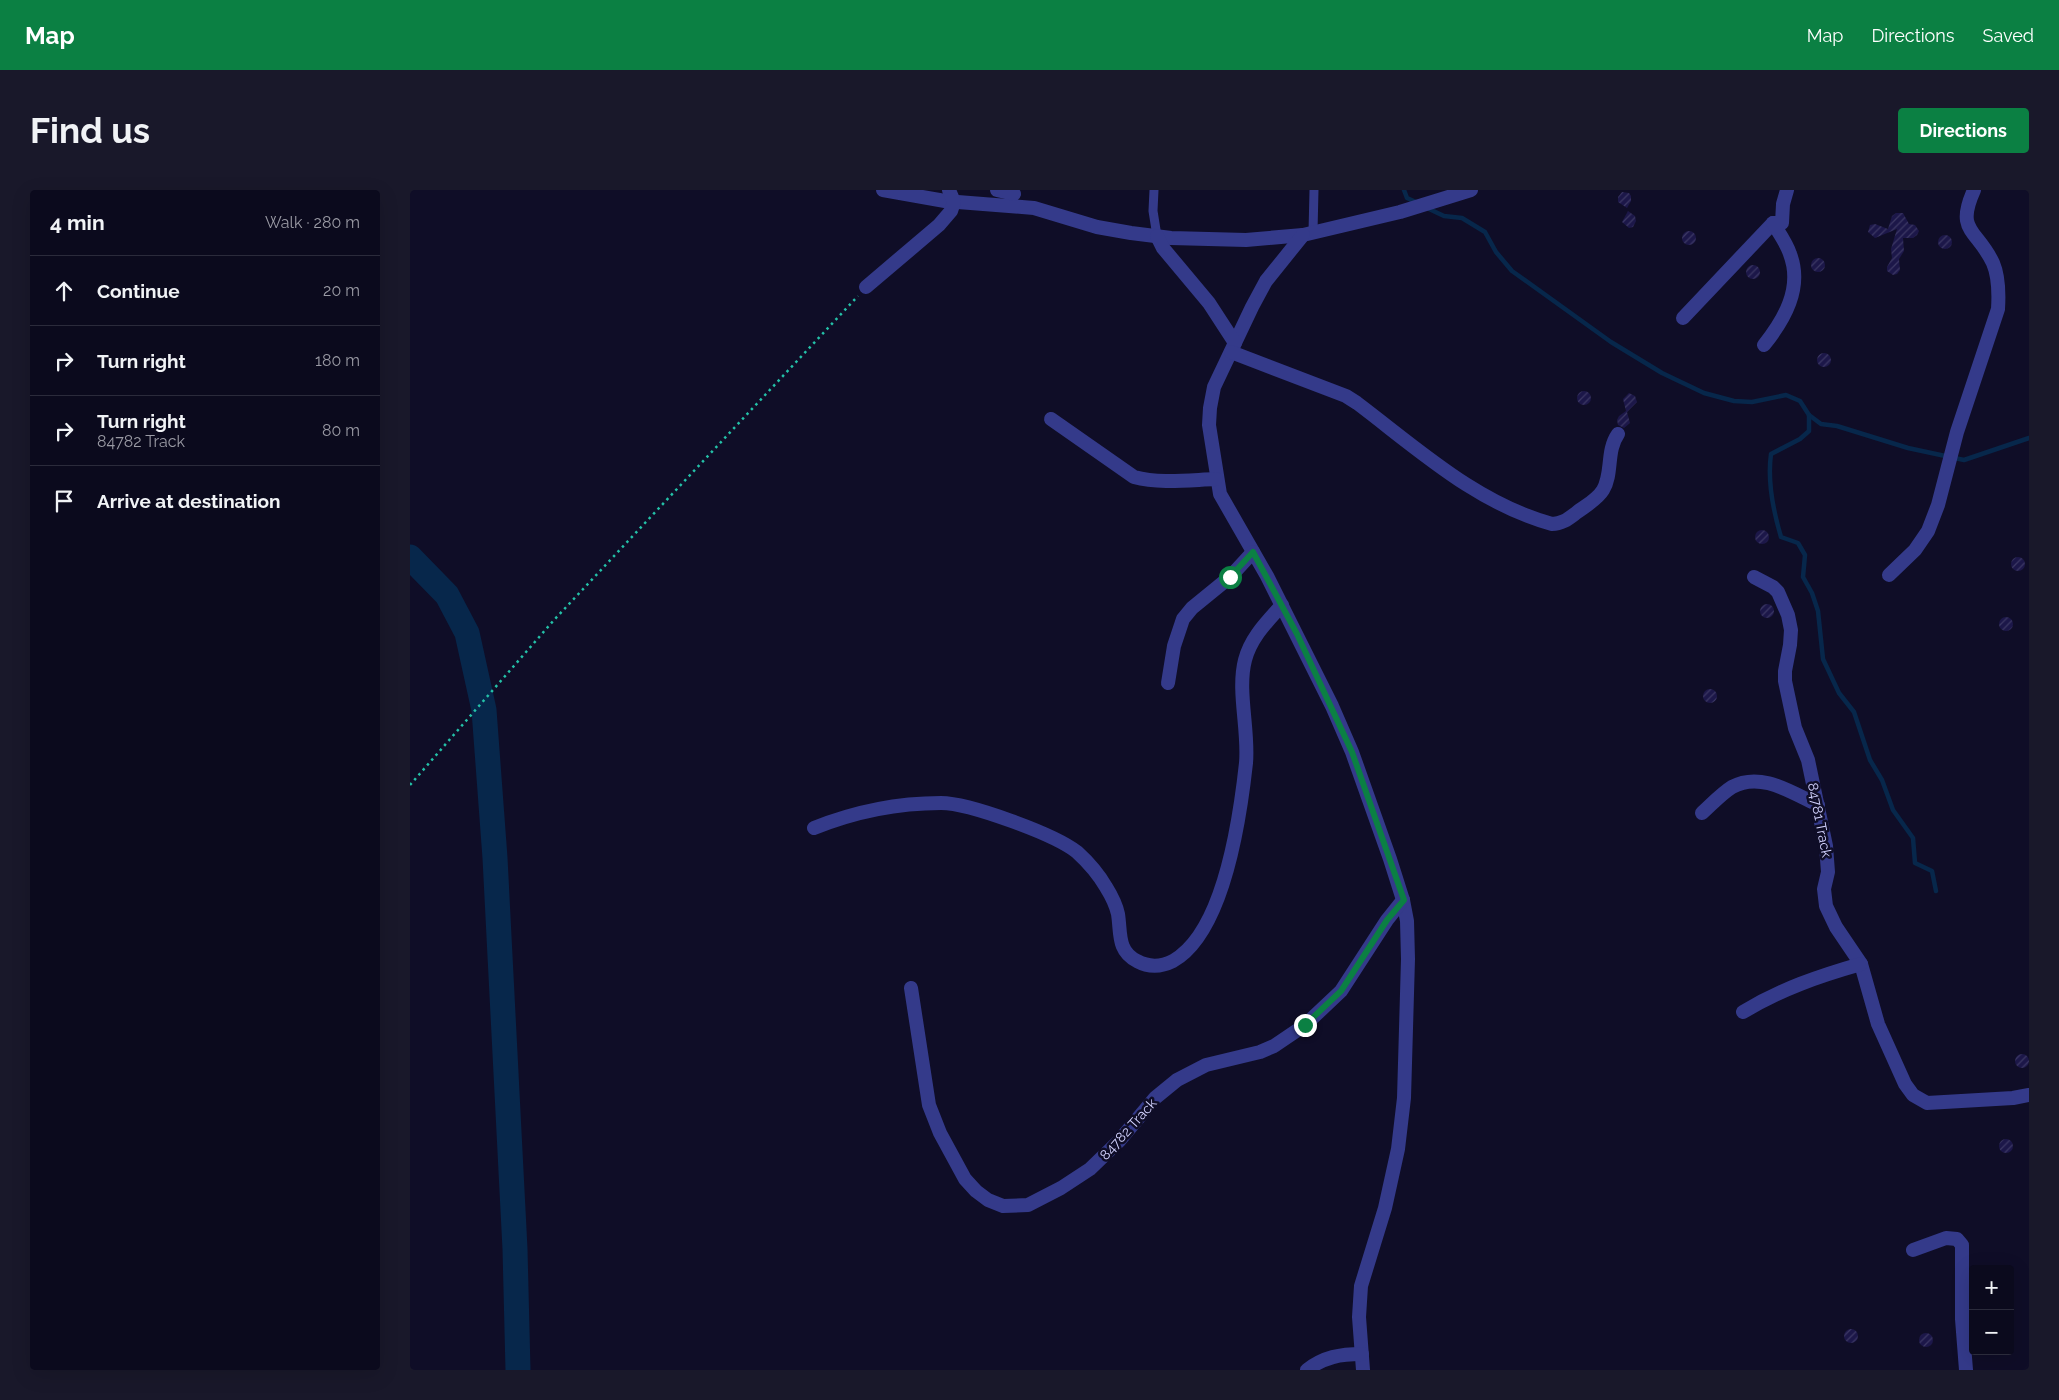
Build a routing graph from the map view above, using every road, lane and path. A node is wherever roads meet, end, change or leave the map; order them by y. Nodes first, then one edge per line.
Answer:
1 (883, 190) edge
2 (998, 190) edge
3 (1154, 190) edge
4 (1314, 190) edge
5 (1471, 190) edge
6 (1787, 190) edge
7 (1974, 190) edge
8 (952, 196) edge
9 (1014, 197) edge
10 (1773, 223) junction
11 (1308, 233) junction
12 (1156, 236) junction
13 (866, 287) joint
14 (1683, 318) dead end
15 (1764, 345) dead end
16 (1233, 348) junction
17 (1051, 420) dead end
18 (1618, 434) dead end
19 (1216, 479) junction
20 (1253, 552) junction
21 (1889, 575) dead end
22 (1754, 577) dead end
23 (1282, 605) junction
24 (1168, 683) dead end
25 (410, 785) edge
26 (1818, 805) junction
27 (1702, 813) dead end
28 (814, 828) dead end
29 (1404, 900) junction
30 (1861, 964) junction
31 (911, 988) dead end
32 (1743, 1012) dead end
33 (2029, 1095) edge
34 (1913, 1250) dead end
35 (1362, 1354) junction
36 (1306, 1370) edge
37 (1363, 1370) edge
38 (1966, 1370) edge

1 - 8 street
2 - 9 street
3 - 12 lane
4 - 11 lane
5 - 11 street
6 - 10 street
7 - 21 street
8 - 9 street
8 - 13 street
9 - 12 street
10 - 14 street
10 - 15 street
11 - 12 street
11 - 16 street
12 - 16 street
13 - 25 path
16 - 18 street
16 - 19 street
17 - 19 street
19 - 20 street
20 - 23 street
20 - 24 street
22 - 26 street, 84781 Track
23 - 28 street
23 - 29 street
26 - 27 street
26 - 30 street, 84781 Track
29 - 31 street, 84782 Track
29 - 35 street
30 - 32 street
30 - 33 street, 84781 Track
34 - 38 street
35 - 36 street
35 - 37 street

